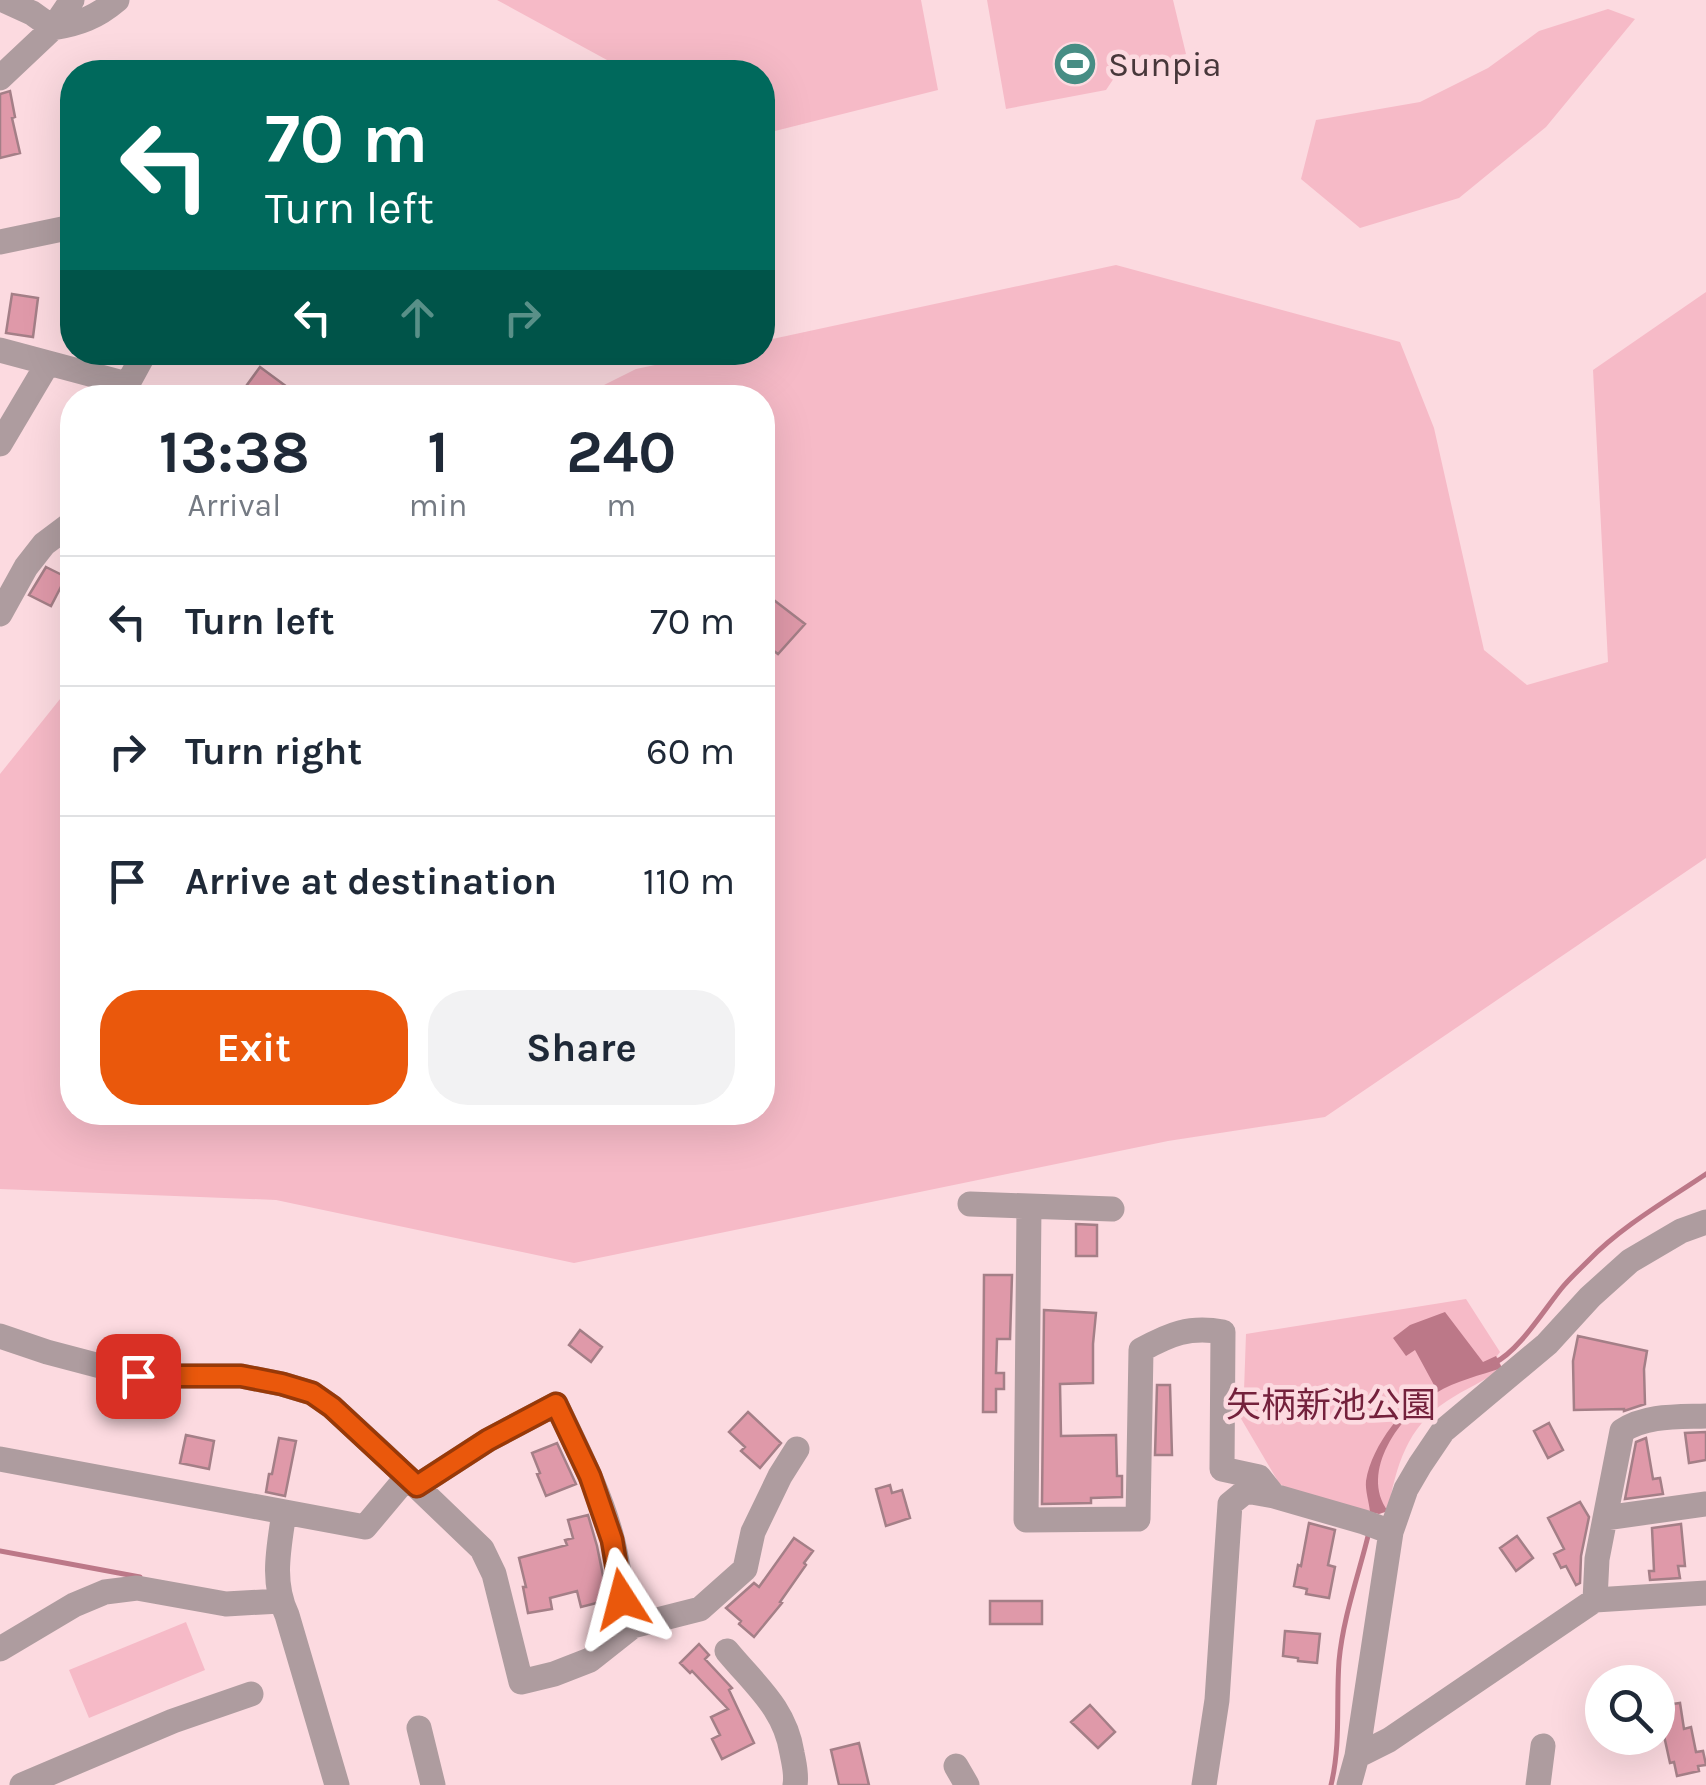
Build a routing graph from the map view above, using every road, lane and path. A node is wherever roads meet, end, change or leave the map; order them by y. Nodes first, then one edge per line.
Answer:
1 (3, 0) edge
2 (72, 0) edge
3 (117, 0) edge
4 (53, 28) junction
5 (0, 78) edge
6 (60, 230) edge
7 (0, 242) edge
8 (0, 350) edge
9 (48, 363) junction
10 (108, 385) edge
11 (0, 444) edge
12 (60, 532) edge
13 (4, 602) edge
14 (970, 1204) dead end
15 (1029, 1207) junction
16 (1112, 1209) dead end
17 (1706, 1222) edge
18 (0, 1336) edge
19 (1706, 1416) edge
20 (796, 1449) dead end
21 (0, 1459) edge
22 (412, 1481) junction
23 (1274, 1496) junction
24 (1706, 1504) edge
25 (284, 1512) junction
26 (1605, 1518) junction
27 (1379, 1527) junction
28 (1706, 1593) edge
29 (1595, 1600) junction
30 (280, 1601) junction
31 (632, 1626) junction
32 (0, 1649) edge
33 (726, 1652) dead end
34 (250, 1694) dead end
35 (419, 1728) dead end
36 (1543, 1746) dead end
37 (1357, 1756) junction
38 (22, 1785) edge
39 (337, 1785) edge
40 (433, 1785) edge
41 (795, 1785) edge
42 (1205, 1785) edge
43 (1349, 1785) edge
44 (1538, 1785) edge

1 - 4 street
2 - 4 street
3 - 4 street
4 - 5 street
6 - 7 street
8 - 9 street
9 - 10 street
9 - 11 street
12 - 13 street
14 - 15 street
15 - 16 street
15 - 23 street
17 - 27 street
18 - 22 street
19 - 26 street
20 - 31 street
21 - 25 street
22 - 25 street
22 - 31 street
22 - 31 street
23 - 27 street
23 - 42 street
24 - 26 street
25 - 30 street
26 - 29 street
27 - 37 street
28 - 29 street
29 - 37 street
30 - 32 street
30 - 39 street
33 - 41 street
34 - 38 street
35 - 40 street
36 - 44 street
37 - 43 street

